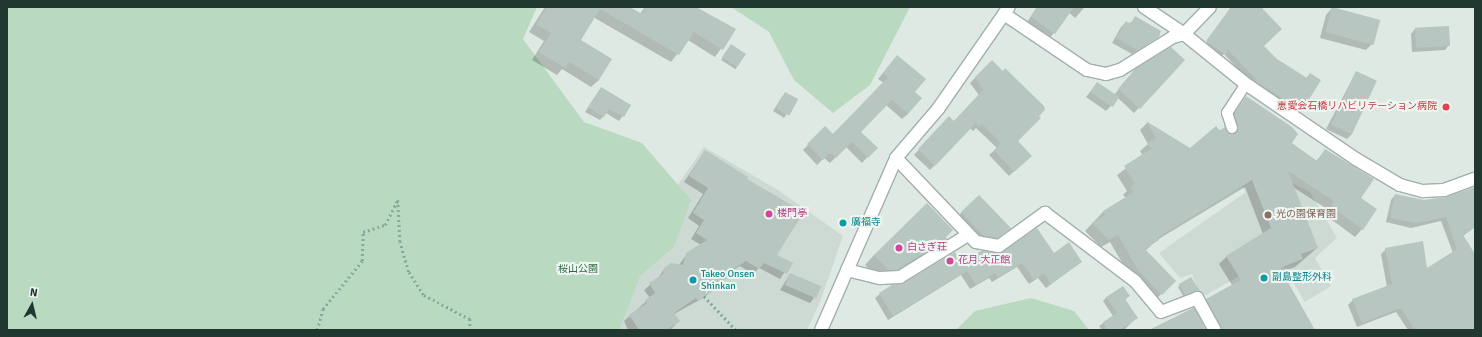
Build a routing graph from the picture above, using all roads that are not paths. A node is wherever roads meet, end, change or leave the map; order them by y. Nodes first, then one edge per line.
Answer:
1 (1144, 7) edge
2 (1210, 7) edge
3 (1007, 10) edge
4 (1184, 34) junction
5 (1246, 84) junction
6 (1232, 128) dead end
7 (896, 158) junction
8 (1475, 179) edge
9 (968, 235) junction
10 (847, 270) junction
11 (822, 330) edge
12 (1215, 330) edge

1 - 4 street
2 - 4 street
3 - 4 street
3 - 7 street
4 - 5 street
5 - 6 lane
5 - 8 street
7 - 9 street
7 - 10 street
9 - 10 street
9 - 12 street
10 - 11 street

